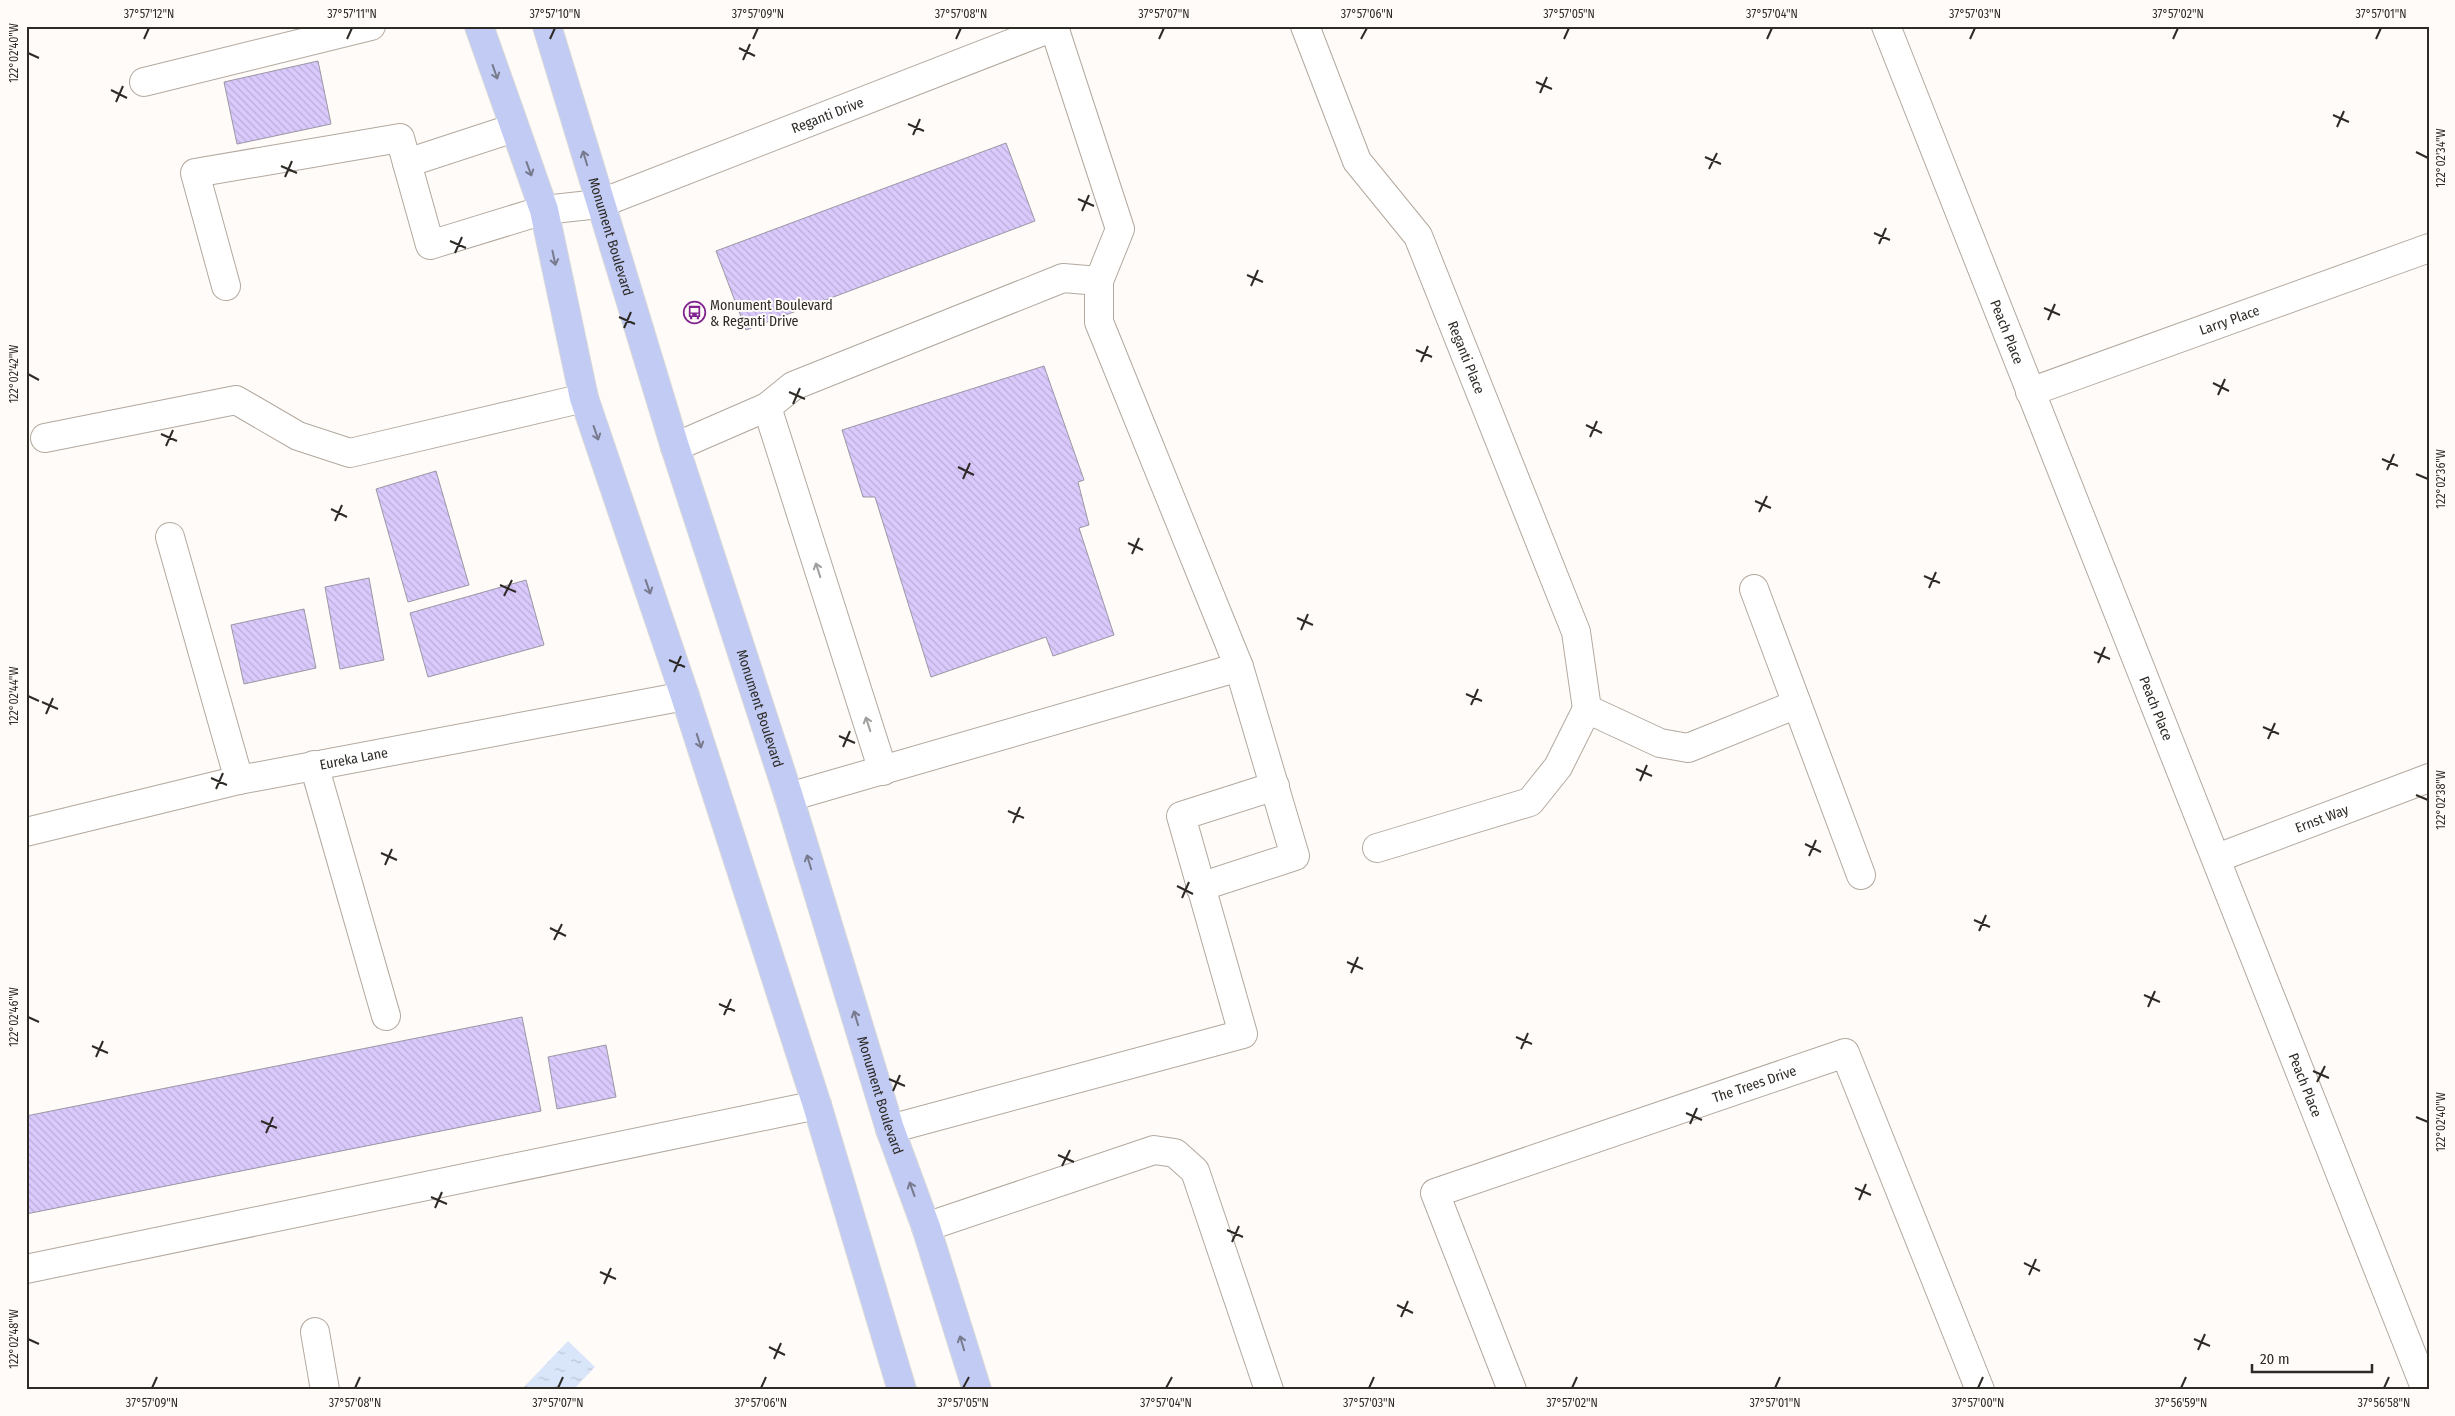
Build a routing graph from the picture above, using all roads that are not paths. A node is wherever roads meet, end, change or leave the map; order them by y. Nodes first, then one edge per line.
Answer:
1 (371, 26) edge
2 (479, 26) edge
3 (546, 26) edge
4 (1305, 26) edge
5 (1886, 26) edge
6 (1055, 27) edge
7 (1006, 32) edge
8 (144, 82) dead end
9 (514, 128) junction
10 (407, 164) junction
11 (599, 204) junction
12 (544, 210) junction
13 (2429, 248) edge
14 (1098, 281) junction
15 (226, 286) dead end
16 (2030, 392) junction
17 (584, 398) junction
18 (767, 408) junction
19 (45, 438) dead end
20 (674, 447) junction
21 (170, 537) dead end
22 (1754, 588) dead end
23 (1239, 668) junction
24 (685, 696) junction
25 (1797, 704) junction
26 (1587, 709) junction
27 (314, 765) junction
28 (883, 771) junction
29 (2429, 778) edge
30 (239, 780) junction
31 (1275, 786) junction
32 (789, 797) junction
33 (26, 832) edge
34 (1376, 848) dead end
35 (2216, 858) junction
36 (1861, 874) dead end
37 (1200, 887) junction
38 (386, 1016) dead end
39 (817, 1105) junction
40 (890, 1129) junction
41 (926, 1227) junction
42 (26, 1269) edge
43 (315, 1332) dead end
44 (326, 1390) edge
45 (902, 1390) edge
46 (977, 1390) edge
47 (1269, 1390) edge
48 (1512, 1390) edge
49 (1980, 1390) edge
50 (2426, 1390) edge

1 - 8 street
2 -> 9 main road
11 -> 3 main road, Monument Boulevard
4 - 26 street, Reganti Place
5 - 16 street, Peach Place
6 - 7 street, Reganti Drive
6 - 14 street
7 - 11 street, Reganti Drive
9 - 10 street
9 -> 12 main road
10 - 12 street, Reganti Drive
10 - 15 street
11 - 12 street, Reganti Drive
11 - 20 main road, Monument Boulevard
12 -> 17 main road
13 - 16 street, Larry Place
14 - 18 street
14 - 23 street
16 - 35 street, Peach Place
17 - 19 street
17 -> 24 main road
18 - 20 street
28 -> 18 street
20 - 32 main road, Monument Boulevard
21 - 30 street
22 - 25 street
23 - 28 street
23 - 31 street
24 - 27 street, Eureka Lane
24 -> 39 main road
25 - 26 street
25 - 36 street
26 - 34 street
27 - 30 street, Eureka Lane
27 - 38 street
28 - 32 street
29 - 35 street, Ernst Way
30 - 33 street, Eureka Lane
31 - 37 street
31 - 37 street
40 -> 32 main road, Monument Boulevard
35 - 50 street, Peach Place
37 - 40 street
39 - 42 street
39 - 45 main road
41 -> 40 main road, Monument Boulevard
46 -> 41 main road, Monument Boulevard
41 - 47 street
43 - 44 street
48 - 49 street, The Trees Drive

